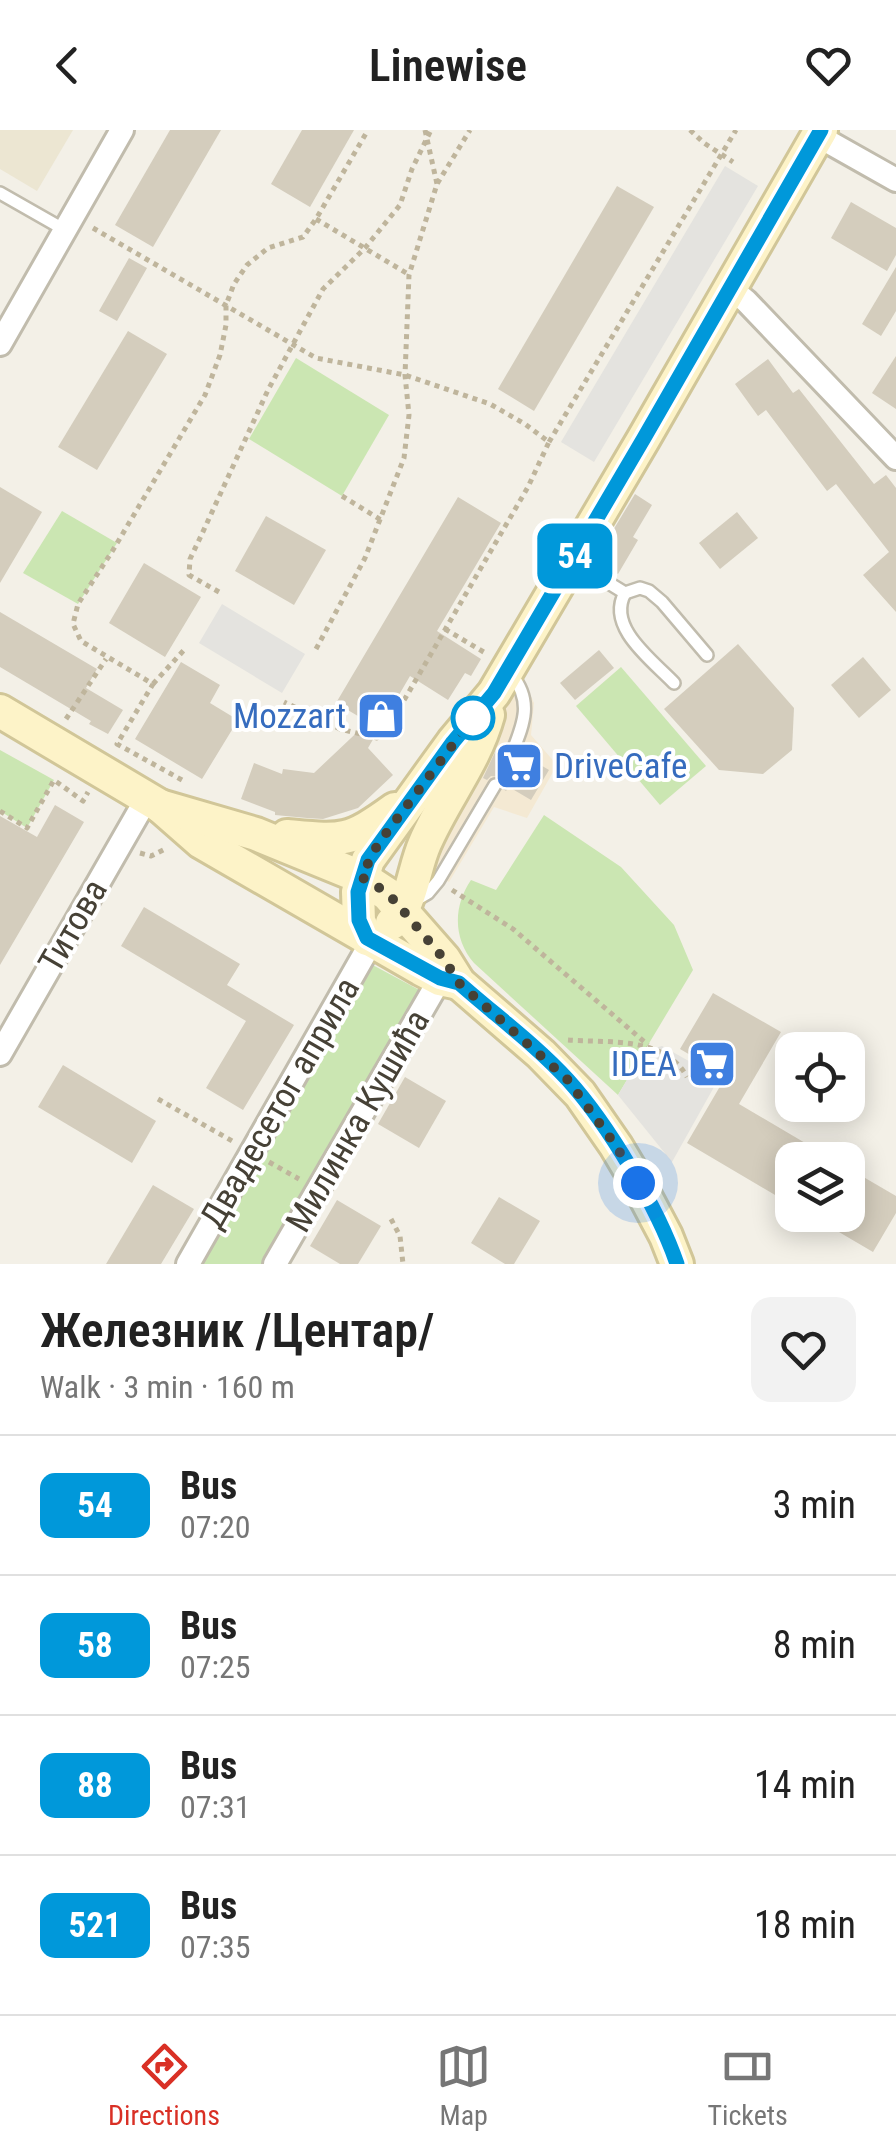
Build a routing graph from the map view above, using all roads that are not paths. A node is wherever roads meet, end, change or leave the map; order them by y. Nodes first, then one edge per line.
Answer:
1 (122, 130) edge
2 (820, 133) edge
3 (896, 180) edge
4 (0, 193) edge
5 (77, 227) junction
6 (730, 288) junction
7 (0, 344) edge
8 (896, 458) edge
9 (572, 561) junction
10 (626, 593) junction
11 (706, 656) dead end
12 (501, 681) junction
13 (674, 683) dead end
14 (0, 711) edge
15 (510, 758) dead end
16 (496, 785) dead end
17 (418, 792) junction
18 (153, 802) junction
19 (256, 834) junction
20 (361, 877) junction
21 (405, 906) junction
22 (370, 940) junction
23 (450, 981) junction
24 (0, 1054) edge
25 (188, 1264) edge
26 (275, 1264) edge
27 (677, 1264) edge

1 - 5 street
2 - 3 street
2 - 6 main road
4 - 5 lane
5 - 7 street
6 - 8 street
6 - 9 main road
9 - 10 lane
9 - 12 main road
10 - 11 lane
10 - 13 lane
12 - 15 lane
12 - 17 main road
12 - 21 main road
14 - 18 main road
16 - 21 lane
17 - 19 main road
17 - 20 main road
18 - 19 main road
18 - 22 main road
18 - 24 street, Титова
19 - 20 main road
20 - 21 main road
20 - 22 main road
21 - 22 main road
21 - 23 main road
22 - 23 main road
22 - 25 street, Двадесетог априла
23 - 26 street, Милинка Кушића
23 - 27 main road

